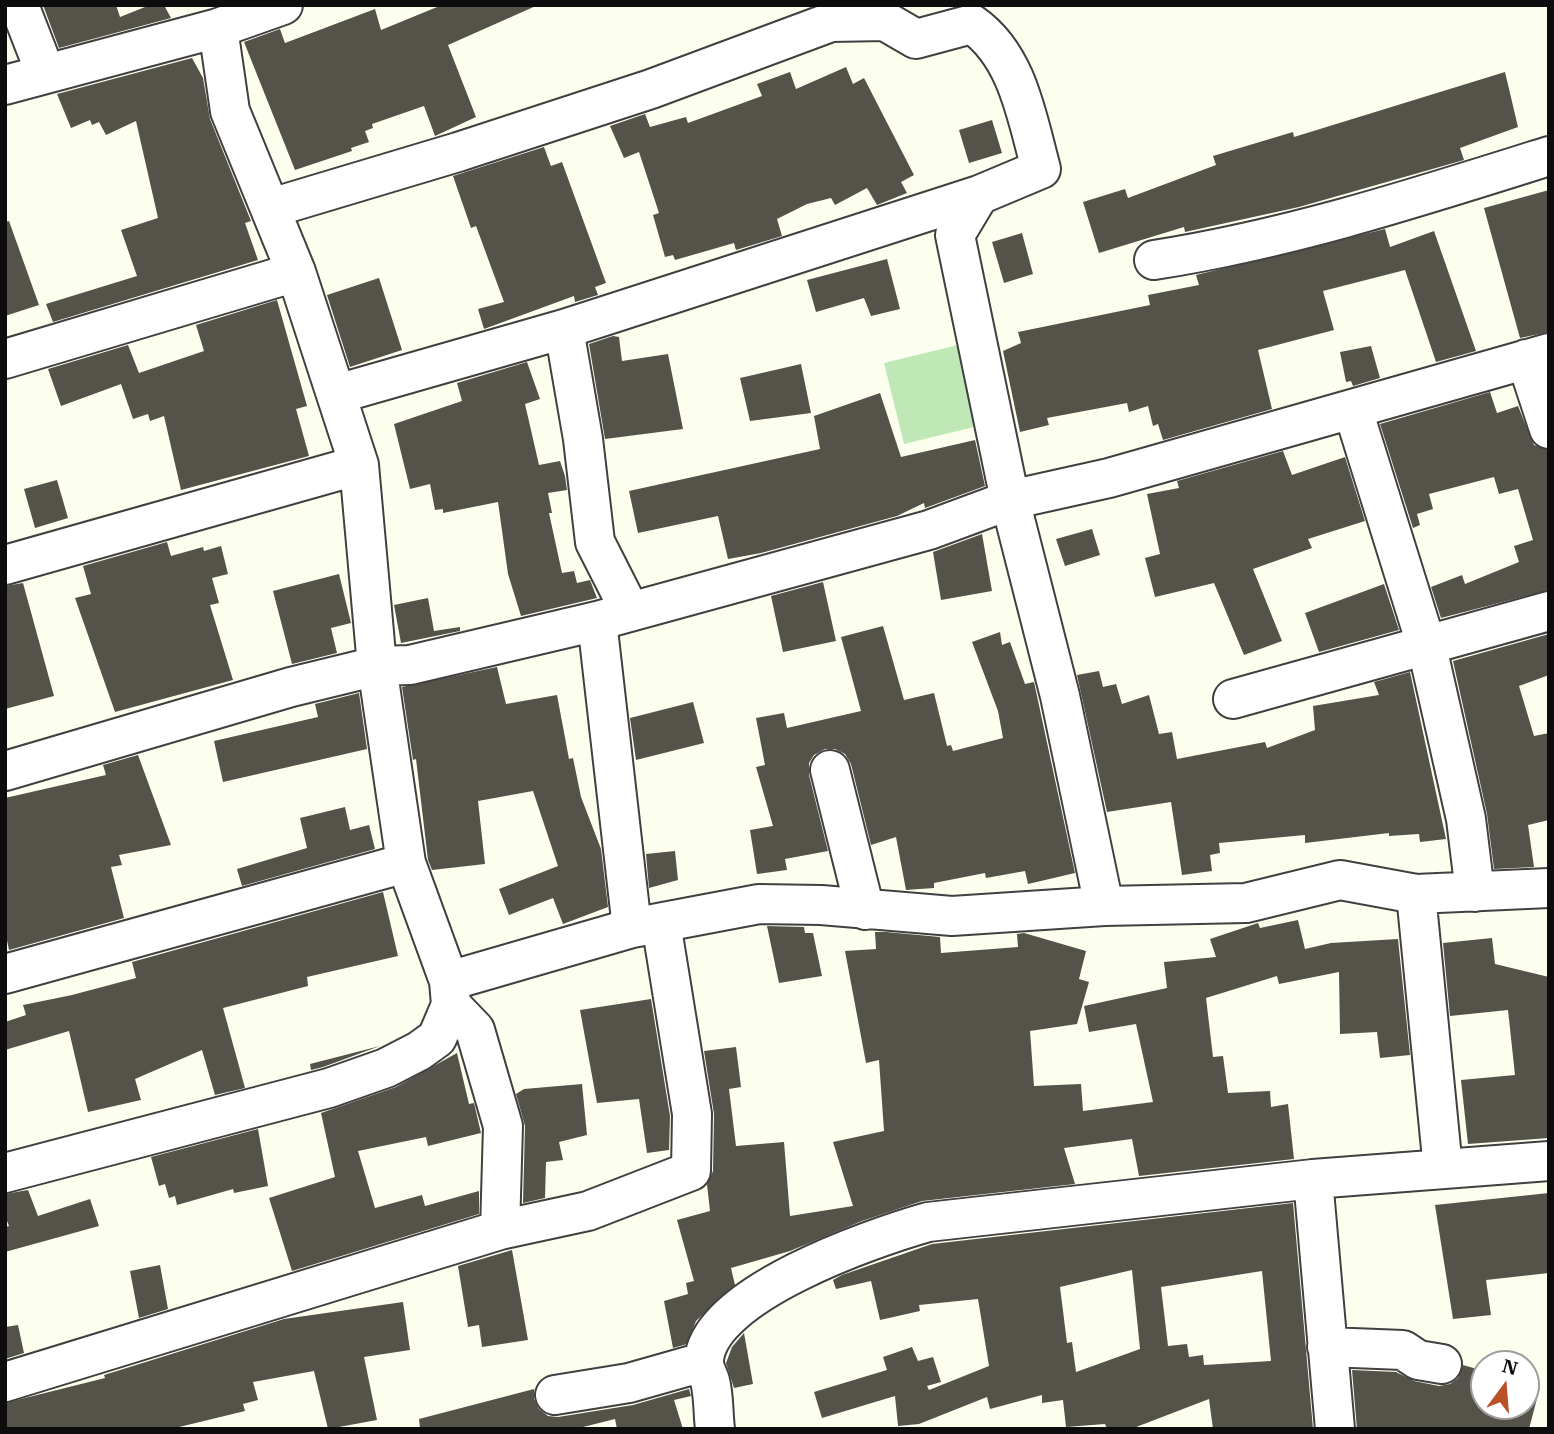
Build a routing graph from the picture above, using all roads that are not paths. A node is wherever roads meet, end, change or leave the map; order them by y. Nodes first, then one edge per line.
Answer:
1 (19, 5) edge
2 (248, 13) edge
3 (45, 72) junction
4 (5, 85) edge
5 (1549, 156) edge
6 (979, 195) junction
7 (271, 208) junction
8 (1154, 260) dead end
9 (296, 272) junction
10 (564, 329) junction
11 (1538, 356) edge
12 (5, 359) edge
13 (337, 394) junction
14 (1353, 410) junction
15 (1549, 429) edge
16 (359, 465) junction
17 (1010, 500) junction
18 (5, 565) edge
19 (1549, 611) edge
20 (613, 616) junction
21 (1427, 647) junction
22 (377, 666) junction
23 (1233, 699) dead end
24 (830, 770) dead end
25 (5, 771) edge
26 (406, 863) junction
27 (1549, 888) edge
28 (1475, 892) junction
29 (1416, 894) junction
30 (1104, 906) junction
31 (865, 910) junction
32 (647, 925) junction
33 (5, 974) edge
34 (450, 993) junction
35 (1549, 1161) edge
36 (1443, 1169) junction
37 (5, 1173) edge
38 (1313, 1179) junction
39 (500, 1230) junction
40 (1327, 1347) junction
41 (703, 1362) junction
42 (1442, 1364) dead end
43 (5, 1382) edge
44 (555, 1395) dead end
45 (715, 1429) edge
46 (1335, 1429) edge

1 - 3 street
2 - 3 street
2 - 7 street
3 - 4 street
5 - 8 street
6 - 7 street
6 - 10 street
6 - 17 street
7 - 9 street
9 - 12 street
9 - 13 street
10 - 13 street
10 - 20 street
11 - 14 street
11 - 15 street
13 - 16 street
14 - 17 street
14 - 21 street
16 - 18 street
16 - 22 street
17 - 20 street
17 - 30 street
19 - 21 street
20 - 22 street
20 - 32 street
21 - 23 street
21 - 28 street
22 - 25 street
22 - 26 street
24 - 31 street
26 - 33 street
26 - 34 street
27 - 28 street
28 - 29 street
29 - 30 street
29 - 36 street
30 - 31 street
31 - 32 street
32 - 34 street
32 - 39 street
34 - 37 street
34 - 39 street
35 - 36 street
36 - 38 street
38 - 40 street
38 - 41 street
39 - 43 street
40 - 42 street
40 - 46 street
41 - 44 street
41 - 45 street

